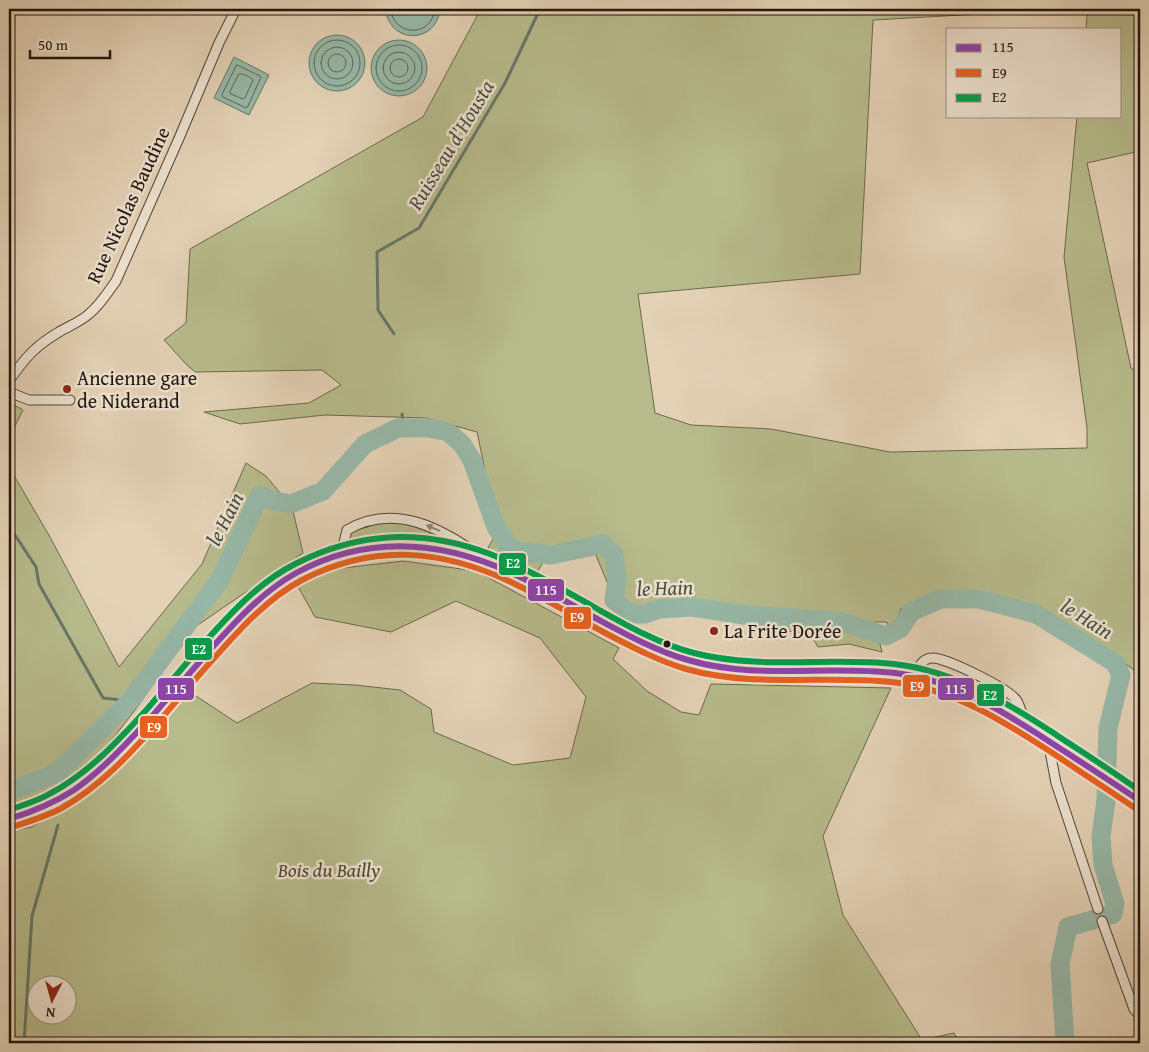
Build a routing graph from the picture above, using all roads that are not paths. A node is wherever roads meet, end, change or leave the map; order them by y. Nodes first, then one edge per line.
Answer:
1 (236, 9) edge
2 (9, 382) edge
3 (9, 392) edge
4 (70, 400) dead end
5 (346, 552) junction
6 (489, 563) junction
7 (913, 676) junction
8 (1026, 726) junction
9 (1048, 740) junction
10 (1140, 801) edge
11 (9, 819) edge
12 (1098, 909) dead end
13 (1102, 921) dead end
14 (1140, 1016) edge

1 - 2 street, Rue Nicolas Baudine
3 - 4 street
5 - 6 main road
6 -> 5 street
5 - 11 main road
6 - 7 main road
7 - 8 main road
7 - 8 street
8 - 9 main road
9 - 10 main road
9 - 12 street
13 - 14 street

